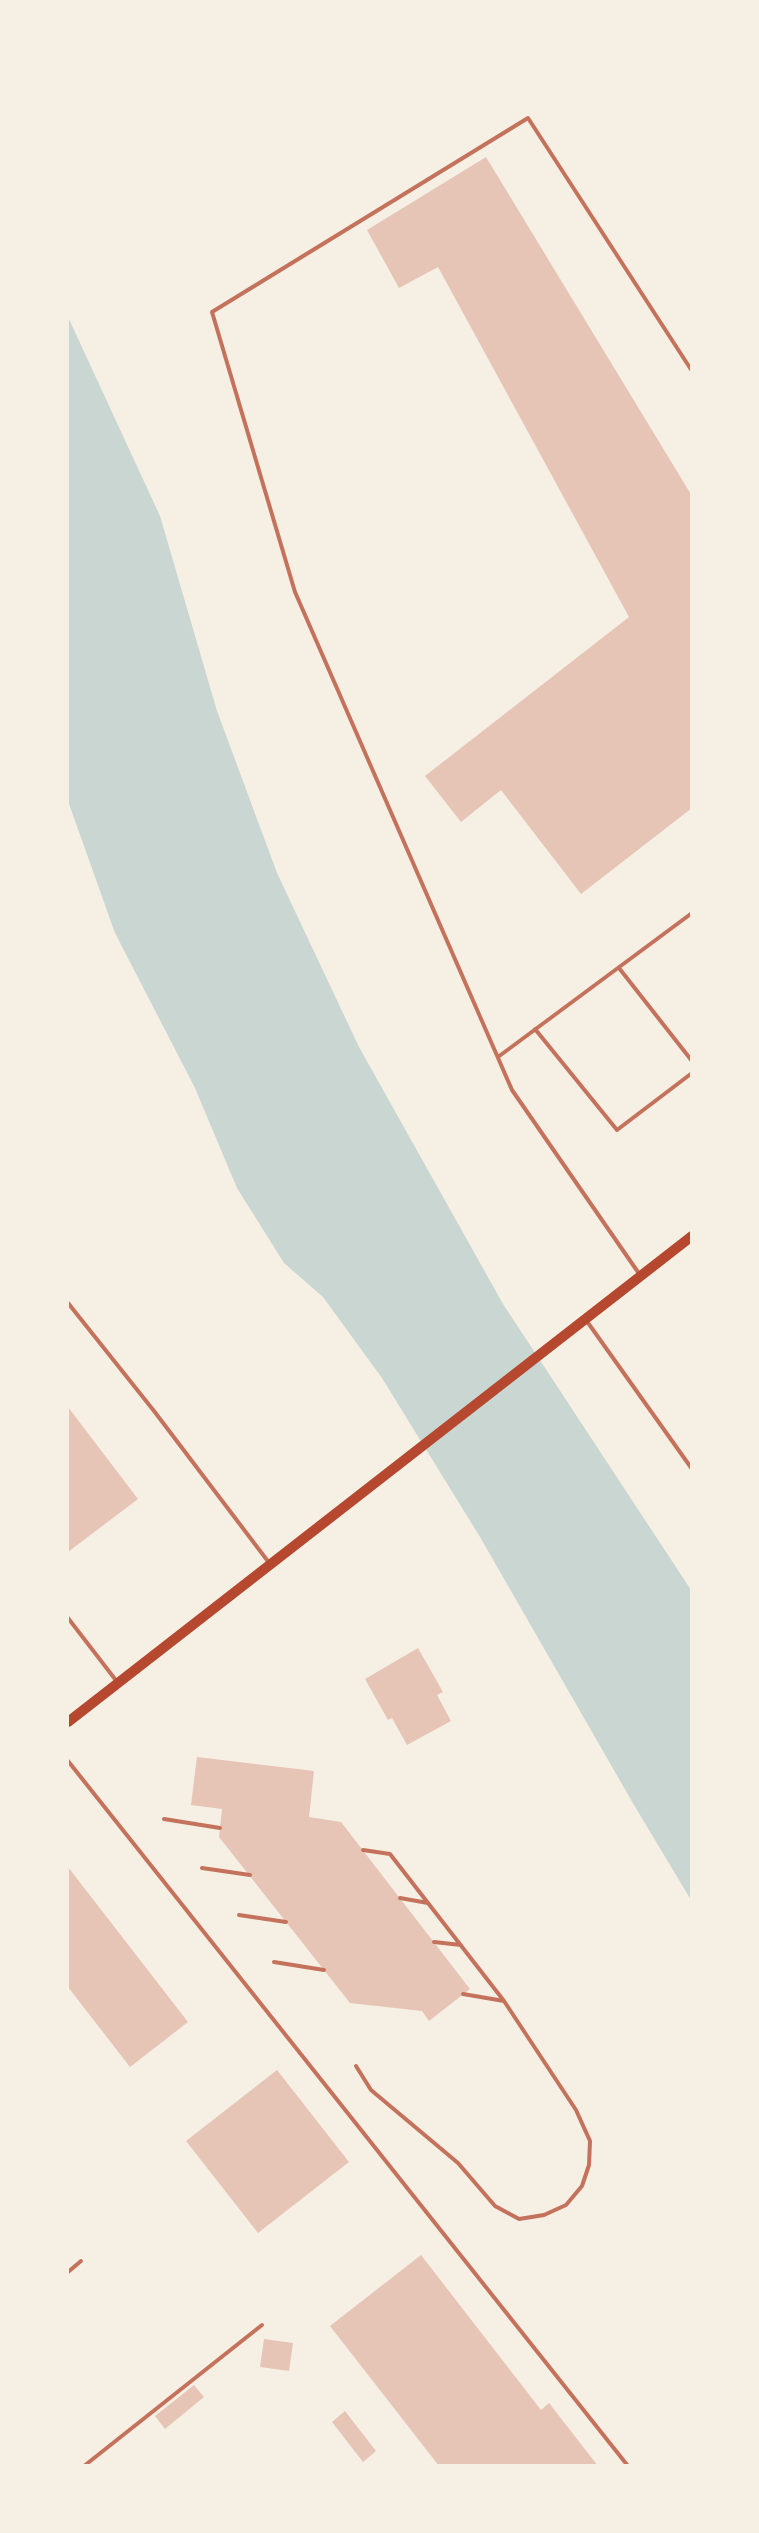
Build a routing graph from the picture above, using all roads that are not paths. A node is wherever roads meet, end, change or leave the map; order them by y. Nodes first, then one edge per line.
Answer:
1 (692, 371) edge
2 (692, 913) edge
3 (619, 968) junction
4 (535, 1029) junction
5 (498, 1057) junction
6 (692, 1061) edge
7 (692, 1073) edge
8 (692, 1236) edge
9 (640, 1276) junction
10 (68, 1303) edge
11 (586, 1318) junction
12 (692, 1469) edge
13 (270, 1564) junction
14 (68, 1618) edge
15 (118, 1683) junction
16 (68, 1722) edge
17 (68, 1761) edge
18 (164, 1819) dead end
19 (220, 1828) dead end
20 (363, 1850) dead end
21 (202, 1868) dead end
22 (250, 1876) dead end
23 (400, 1898) dead end
24 (428, 1903) junction
25 (239, 1915) dead end
26 (286, 1922) dead end
27 (434, 1942) dead end
28 (461, 1945) junction
29 (274, 1962) dead end
30 (324, 1970) dead end
31 (464, 1994) dead end
32 (504, 2001) junction
33 (356, 2066) dead end
34 (81, 2261) dead end
35 (68, 2272) edge
36 (262, 2325) dead end
37 (84, 2466) edge
38 (628, 2466) edge

1 - 5 lane
2 - 3 lane
3 - 4 lane
3 - 6 lane
4 - 5 lane
4 - 7 lane
5 - 9 lane
8 - 9 main road
9 - 11 main road
10 - 13 lane
11 - 12 lane
11 - 13 main road
13 - 15 main road
14 - 15 lane
15 - 16 main road
17 - 38 lane
18 - 19 lane
20 - 24 lane
21 - 22 lane
23 - 24 lane
24 - 28 lane
25 - 26 lane
27 - 28 lane
28 - 32 lane
29 - 30 lane
31 - 32 lane
32 - 33 lane
34 - 35 lane
36 - 37 lane

